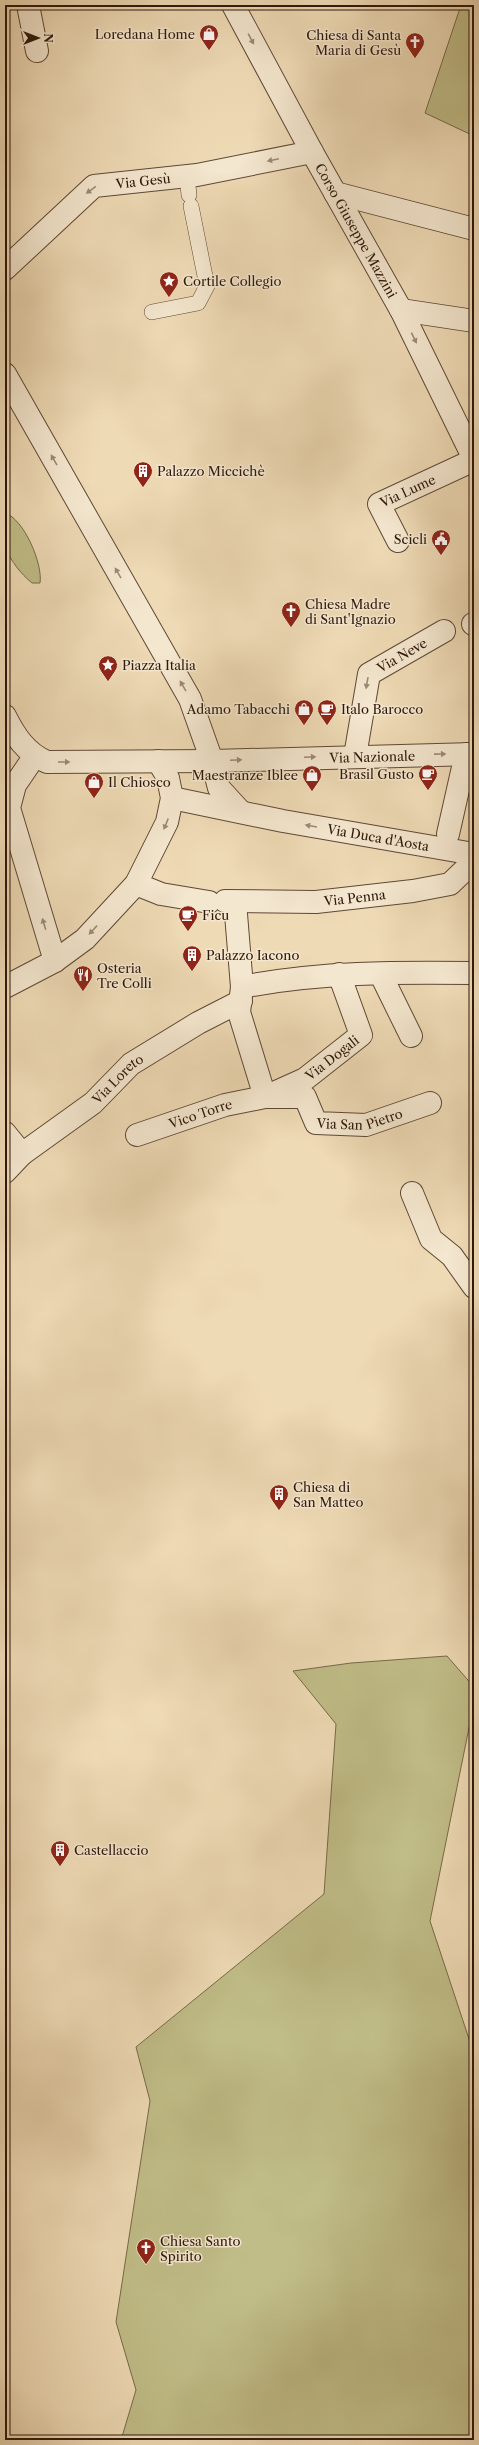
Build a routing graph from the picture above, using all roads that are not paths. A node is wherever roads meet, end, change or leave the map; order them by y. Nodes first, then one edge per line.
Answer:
1 (28, 5) edge
2 (233, 5) edge
3 (37, 50) dead end
4 (312, 152) junction
5 (189, 193) junction
6 (335, 193) junction
7 (474, 229) edge
8 (5, 269) edge
9 (401, 310) junction
10 (152, 312) dead end
11 (474, 321) edge
12 (5, 374) edge
13 (474, 460) edge
14 (398, 541) dead end
15 (444, 631) dead end
16 (8, 730) edge
17 (470, 754) edge
18 (355, 756) junction
19 (34, 757) junction
20 (158, 761) junction
21 (212, 761) junction
22 (172, 798) junction
23 (240, 811) junction
24 (448, 834) dead end
25 (474, 854) edge
26 (474, 861) edge
27 (136, 884) junction
28 (223, 902) junction
29 (55, 961) junction
30 (474, 973) edge
31 (339, 974) junction
32 (381, 975) junction
33 (5, 987) edge
34 (241, 994) junction
35 (411, 1036) dead end
36 (265, 1097) junction
37 (430, 1103) dead end
38 (5, 1133) edge
39 (137, 1135) dead end
40 (22, 1154) junction
41 (5, 1172) edge
42 (412, 1192) dead end
43 (474, 1288) edge

1 - 3 street
2 -> 4 street, Corso Giuseppe Mazzini
4 -> 5 street, Via Gesù
4 - 6 street, Corso Giuseppe Mazzini
5 -> 8 street, Via Gesù
5 - 10 lane
6 - 7 street
6 - 9 street, Corso Giuseppe Mazzini
9 - 11 street
9 -> 13 street, Corso Giuseppe Mazzini
21 -> 12 street
13 - 14 street, Via Lume
15 -> 18 street, Via Neve
16 - 19 street
18 -> 17 street, Via Nazionale
17 - 24 street
21 -> 18 street, Via Nazionale
19 -> 20 street
29 -> 19 street
20 - 21 street
20 - 22 street
21 - 23 street
22 - 23 street, Via Duca d'Aosta
22 -> 27 street
25 -> 23 street, Via Duca d'Aosta
26 - 28 street, Via Penna
27 - 28 street, Via Penna
27 -> 29 street
28 - 34 street
29 - 33 street
30 - 32 street, Via Loreto
31 - 32 street, Via Loreto
31 - 34 street, Via Loreto
31 - 36 street, Via Dogali
32 - 35 street
34 - 36 street
34 - 40 street, Via Loreto
36 - 37 street, Via San Pietro
36 - 39 street, Vico Torre
38 - 40 street
40 - 41 street, Via Loreto
42 - 43 street

